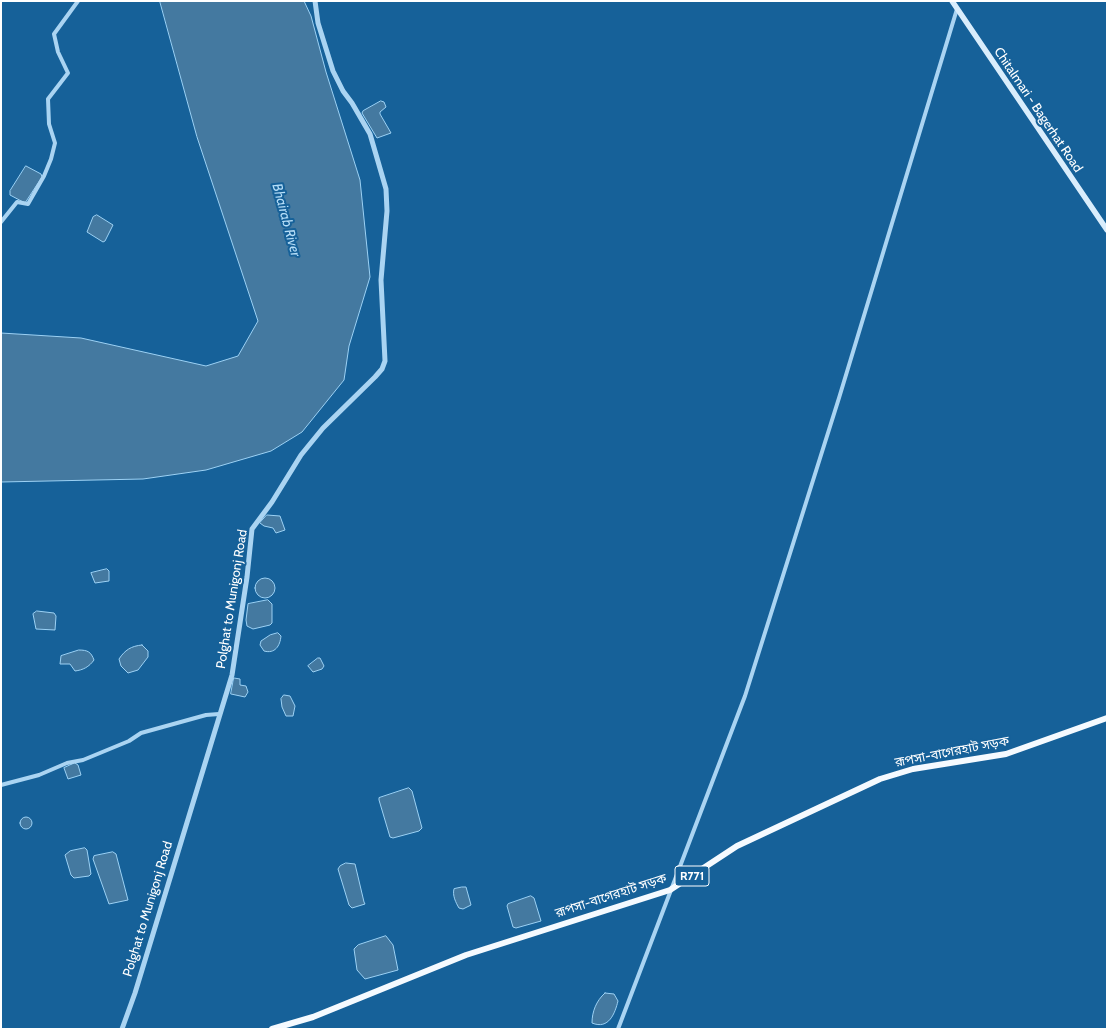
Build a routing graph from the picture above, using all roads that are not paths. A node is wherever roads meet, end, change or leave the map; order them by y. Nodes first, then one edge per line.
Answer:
1 (78, 1) edge
2 (315, 1) edge
3 (952, 1) edge
4 (958, 1) edge
5 (957, 8) junction
6 (1, 222) edge
7 (1107, 230) edge
8 (219, 714) junction
9 (1107, 718) edge
10 (1, 785) edge
11 (670, 890) junction
12 (122, 1029) edge
13 (272, 1029) edge
14 (618, 1029) edge

1 - 6 street
2 - 8 street, Polghat to Munigonj Road
3 - 5 main road, Chitalmari - Bagerhat Road
4 - 5 street
5 - 7 main road, Chitalmari - Bagerhat Road
5 - 11 street
8 - 10 street
8 - 12 street, Polghat to Munigonj Road
9 - 11 main road, রূপসা-বাগেরহাট সড়ক / R771
11 - 13 main road, রূপসা-বাগেরহাট সড়ক / R771
11 - 14 street

